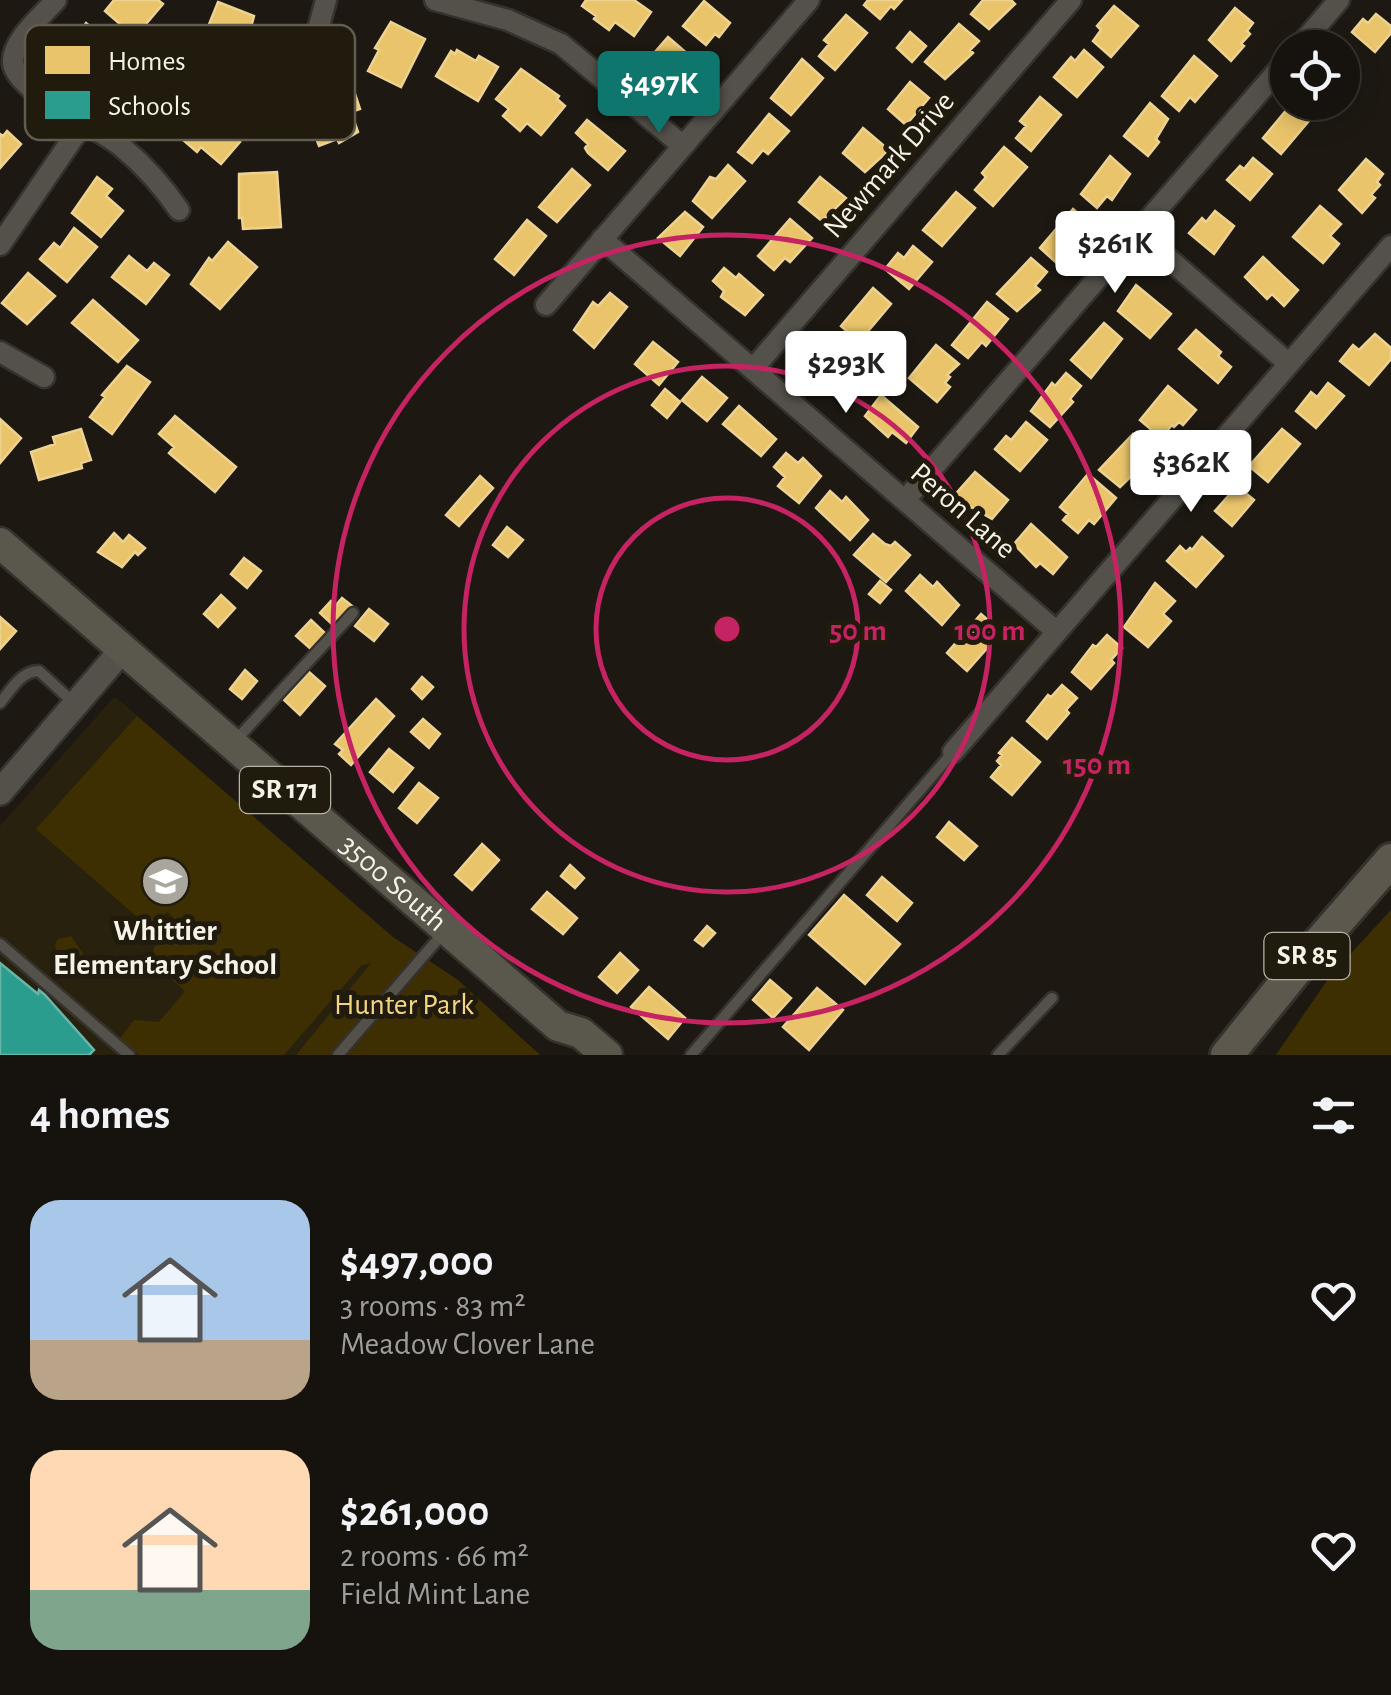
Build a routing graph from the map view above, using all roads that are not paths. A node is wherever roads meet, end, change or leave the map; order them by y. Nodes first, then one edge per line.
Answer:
1 (56, 0) edge
2 (326, 0) edge
3 (435, 0) edge
4 (810, 0) edge
5 (1072, 0) edge
6 (1339, 0) edge
7 (35, 25) edge
8 (319, 25) edge
9 (1313, 30) edge
10 (25, 37) edge
11 (25, 79) edge
12 (1270, 80) edge
13 (72, 140) edge
14 (113, 140) edge
15 (683, 146) junction
16 (179, 210) dead end
17 (1138, 232) junction
18 (602, 240) junction
19 (0, 245) edge
20 (1391, 246) edge
21 (546, 305) dead end
22 (0, 352) edge
23 (1289, 364) junction
24 (753, 369) junction
25 (44, 377) dead end
26 (906, 500) junction
27 (0, 542) edge
28 (353, 613) dead end
29 (1057, 632) junction
30 (123, 649) junction
31 (0, 703) edge
32 (76, 704) junction
33 (232, 744) junction
34 (954, 752) joint
35 (4, 779) edge
36 (1391, 860) edge
37 (446, 930) junction
38 (0, 944) edge
39 (1304, 960) junction
40 (1052, 998) dead end
41 (561, 1041) edge
42 (1238, 1048) edge
43 (129, 1055) edge
44 (338, 1055) edge
45 (607, 1055) edge
46 (691, 1055) edge
47 (998, 1055) edge
48 (1208, 1055) edge

1 - 7 street
2 - 8 street
3 - 15 street
4 - 15 street
5 - 24 street, Newmark Drive
6 - 9 street
10 - 11 street
12 - 17 street
13 - 19 street
14 - 16 street
15 - 18 street
17 - 23 street
17 - 26 street
18 - 21 street
18 - 24 street, Peron Lane
20 - 23 street
22 - 25 street
23 - 29 street
24 - 26 street, Peron Lane
26 - 29 street, Peron Lane
27 - 30 main road, 3500 South / SR 171
28 - 33 lane
29 - 34 street
30 - 32 street
30 - 33 main road, 3500 South / SR 171
31 - 32 lane
32 - 35 street
33 - 37 main road, 3500 South / SR 171
34 - 46 lane
36 - 39 highway, SR 85
37 - 41 main road, 3500 South / SR 171
37 - 44 lane
38 - 43 lane
39 - 42 highway, SR 85
39 - 48 highway
40 - 47 lane
41 - 45 main road, 3500 South / SR 171

